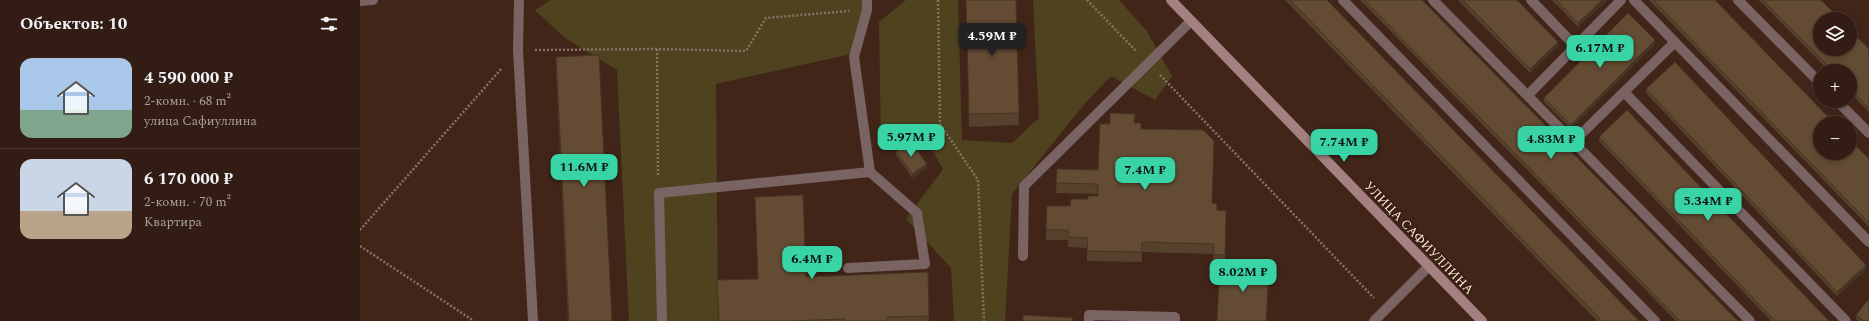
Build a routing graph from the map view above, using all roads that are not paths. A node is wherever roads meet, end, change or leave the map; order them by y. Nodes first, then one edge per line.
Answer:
1 (360, 0) edge
2 (373, 0) edge
3 (519, 0) edge
4 (1171, 0) edge
5 (1343, 0) edge
6 (1434, 0) edge
7 (1531, 0) edge
8 (1621, 0) edge
9 (1634, 0) edge
10 (1738, 0) edge
11 (867, 5) edge
12 (1191, 21) junction
13 (1675, 42) junction
14 (1576, 47) junction
15 (1813, 76) edge
16 (1624, 92) junction
17 (1528, 95) junction
18 (1844, 108) edge
19 (1869, 134) edge
20 (1573, 142) junction
21 (870, 172) junction
22 (1869, 242) edge
23 (1022, 256) dead end
24 (1429, 266) junction
25 (848, 268) dead end
26 (533, 321) edge
27 (662, 321) edge
28 (1090, 321) edge
29 (1175, 321) edge
30 (1374, 321) edge
31 (1482, 321) edge
32 (1655, 321) edge
33 (1750, 321) edge
34 (1846, 321) edge

1 - 2 lane
3 - 26 lane
4 - 12 street, УЛИЦА САФИУЛЛИНА
5 - 32 lane
6 - 17 lane
7 - 14 lane
8 - 14 lane
9 - 13 lane
10 - 15 lane
11 - 21 lane
12 - 23 lane
12 - 24 street, УЛИЦА САФИУЛЛИНА
13 - 16 lane
13 - 22 lane
14 - 17 lane
16 - 20 lane
16 - 34 lane
17 - 20 lane
18 - 19 lane
20 - 33 lane
21 - 25 lane
21 - 27 lane
24 - 30 lane
24 - 31 street, УЛИЦА САФИУЛЛИНА
28 - 29 lane

